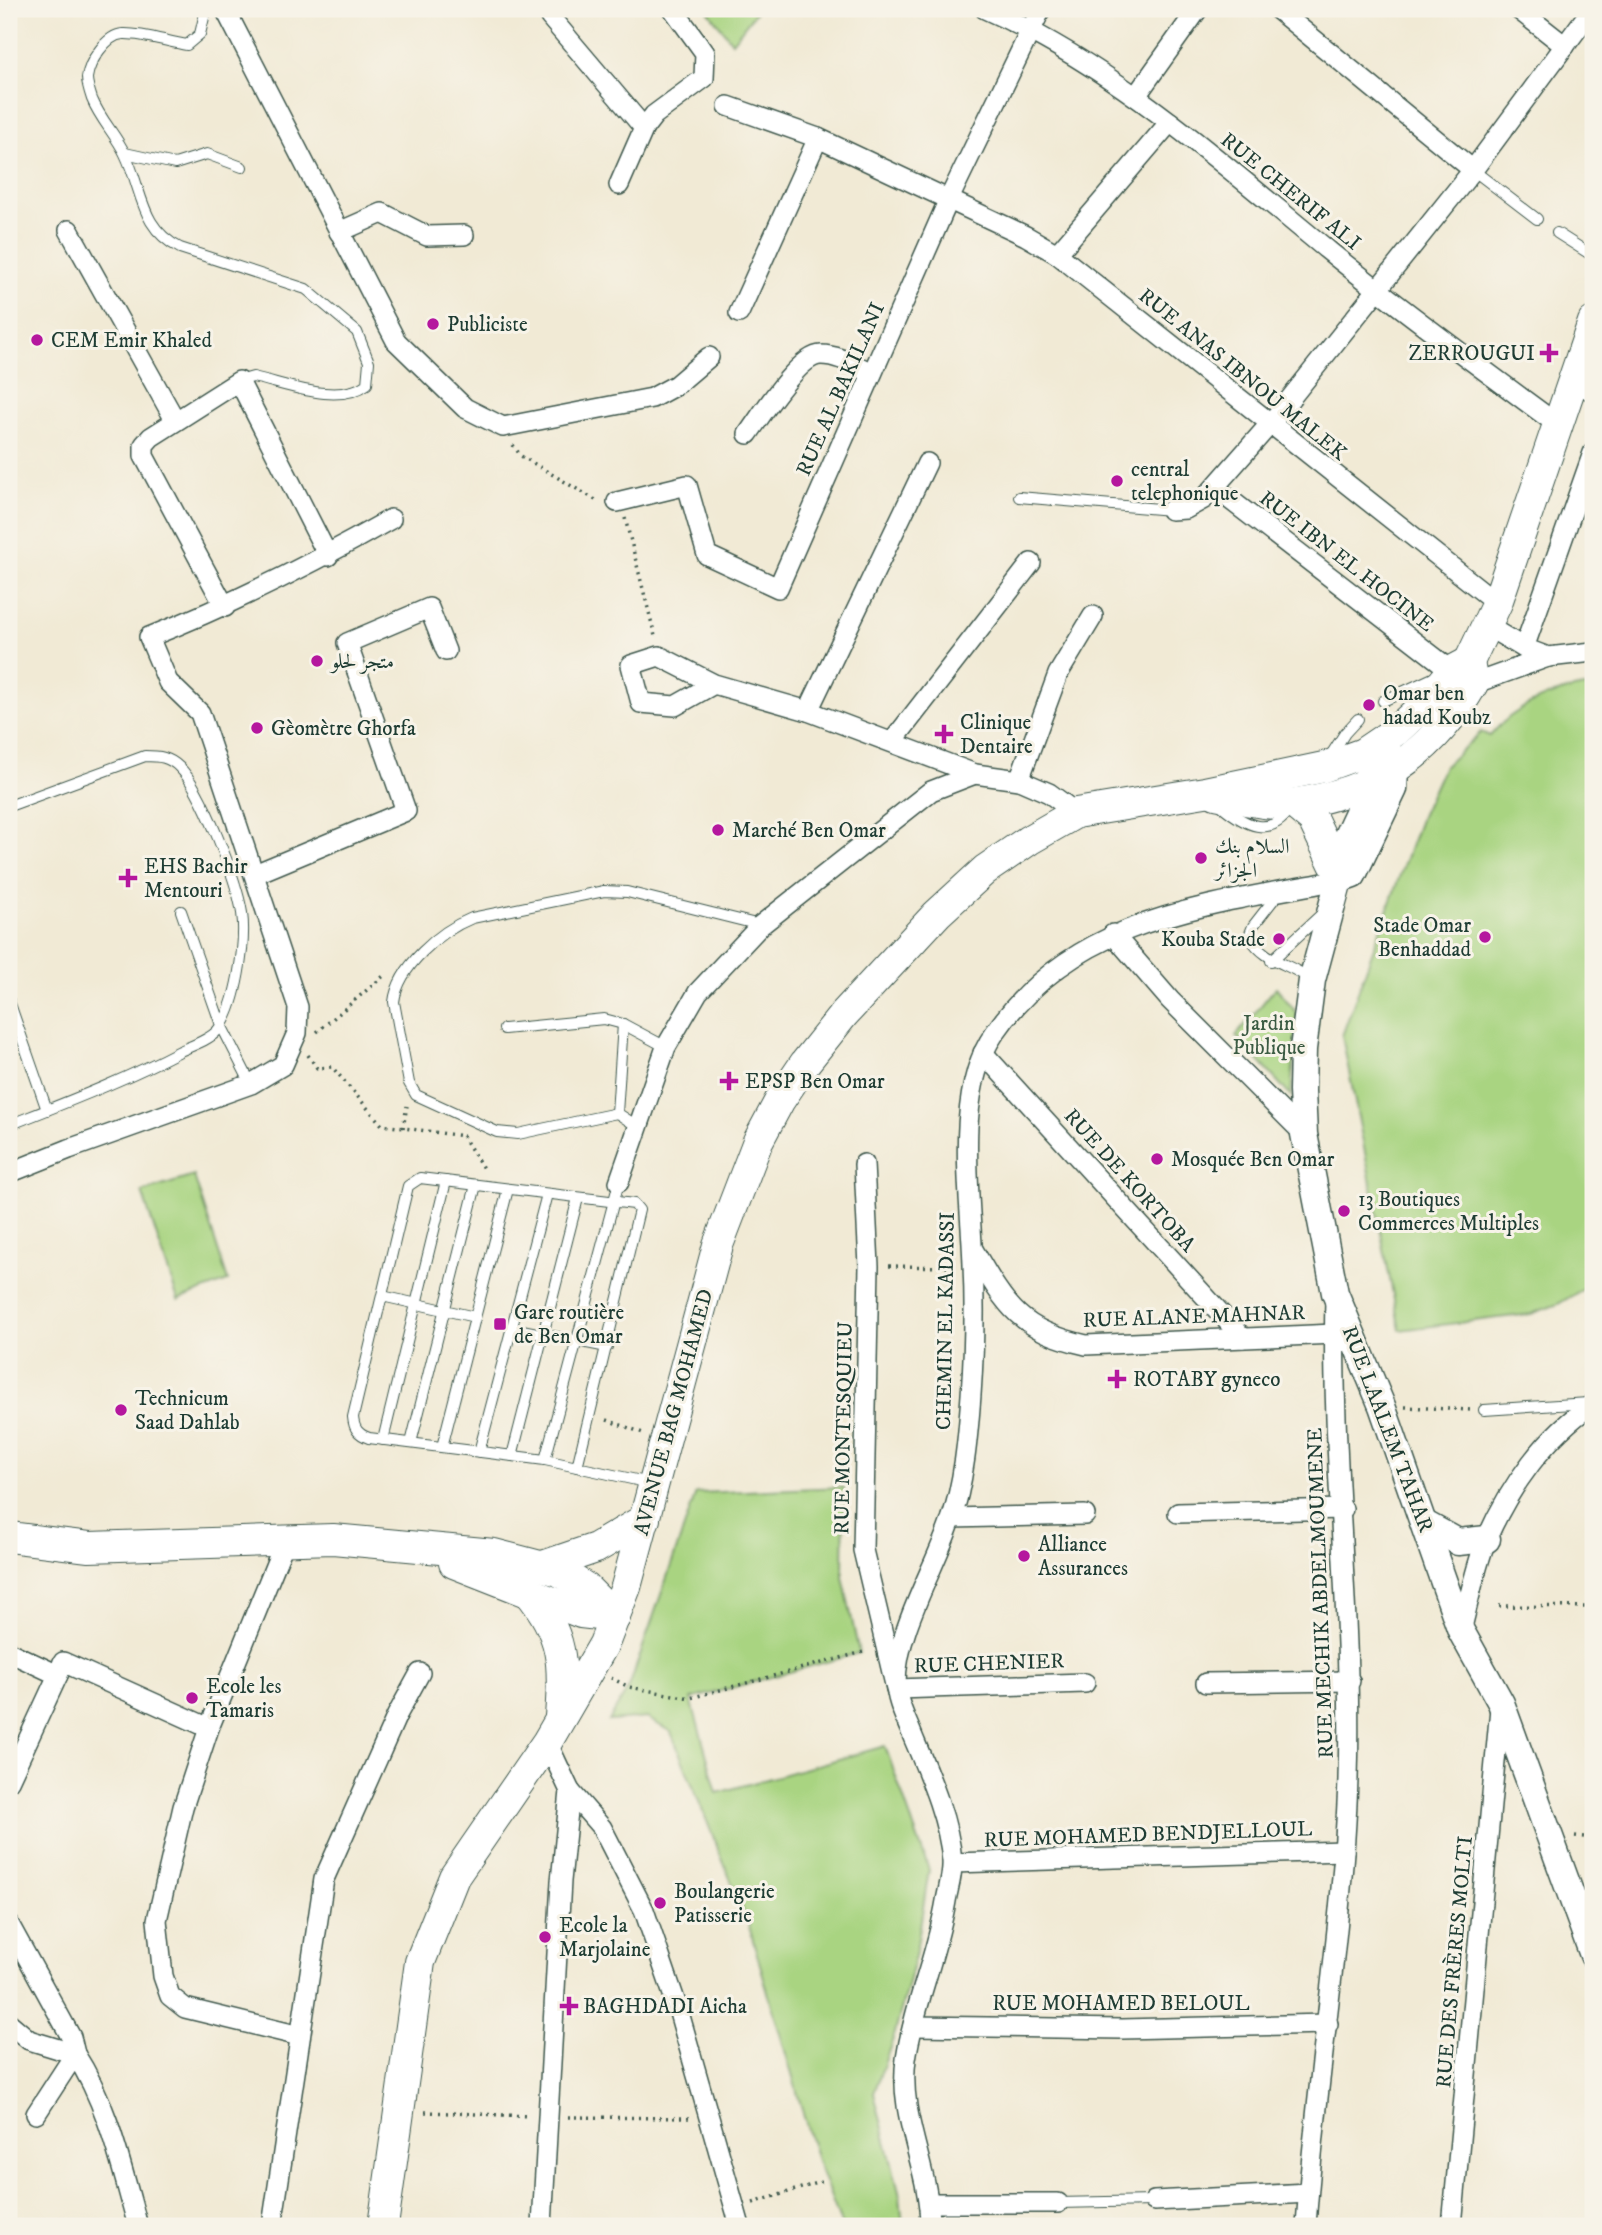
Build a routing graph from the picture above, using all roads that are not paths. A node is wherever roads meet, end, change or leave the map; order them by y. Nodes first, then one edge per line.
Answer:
1 (206, 9) edge
2 (225, 9) edge
3 (548, 9) edge
4 (673, 9) edge
5 (985, 9) edge
6 (1041, 9) edge
7 (1198, 9) edge
8 (1277, 9) edge
9 (1518, 9) edge
10 (1592, 9) edge
11 (1033, 30) junction
12 (1565, 46) junction
13 (1136, 96) junction
14 (728, 106) dead end
15 (1170, 122) junction
16 (644, 128) junction
17 (818, 138) junction
18 (125, 153) junction
19 (242, 167) dead end
20 (1473, 170) junction
21 (619, 185) dead end
22 (949, 199) junction
23 (1537, 219) dead end
24 (69, 230) dead end
25 (339, 232) junction
26 (1557, 233) dead end
27 (464, 235) dead end
28 (1057, 254) junction
29 (1593, 256) edge
30 (1377, 291) junction
31 (739, 313) dead end
32 (1593, 322) edge
33 (709, 357) dead end
34 (872, 373) junction
35 (239, 381) junction
36 (1583, 385) edge
37 (176, 420) junction
38 (1270, 424) junction
39 (1558, 425) junction
40 (748, 434) dead end
41 (1593, 453) edge
42 (927, 463) dead end
43 (1215, 488) junction
44 (1019, 497) dead end
45 (615, 507) road end
46 (1171, 510) joint
47 (391, 519) dead end
48 (328, 556) junction
49 (1031, 563) dead end
50 (225, 607) junction
51 (1492, 614) junction
52 (1093, 616) dead end
53 (1524, 648) junction
54 (446, 651) dead end
55 (1593, 652) edge
56 (1548, 657) junction
57 (1465, 672) junction
58 (714, 684) junction
59 (1383, 701) dead end
60 (808, 711) junction
61 (1358, 719) dead end
62 (892, 741) junction
63 (1374, 746) junction
64 (1324, 767) junction
65 (975, 774) junction
66 (1383, 777) junction
67 (1019, 780) junction
68 (1206, 792) junction
69 (1294, 804) junction
70 (9, 806) edge
71 (1076, 813) junction
72 (1336, 872) junction
73 (255, 874) junction
74 (1280, 891) junction
75 (1331, 905) junction
76 (181, 911) dead end
77 (761, 925) junction
78 (1113, 934) junction
79 (1270, 961) junction
80 (1312, 980) junction
81 (9, 1001) edge
82 (623, 1024) junction
83 (221, 1025) junction
84 (504, 1029) dead end
85 (666, 1047) junction
86 (983, 1053) junction
87 (251, 1084) junction
88 (47, 1110) junction
89 (617, 1113) junction
90 (9, 1125) edge
91 (636, 1126) junction
92 (1304, 1134) junction
93 (864, 1164) dead end
94 (9, 1173) edge
95 (446, 1181) junction
96 (619, 1182) joint
97 (476, 1185) junction
98 (508, 1189) junction
99 (547, 1194) junction
100 (578, 1198) junction
101 (614, 1202) junction
102 (973, 1257) junction
103 (1335, 1293) junction
104 (382, 1296) junction
105 (416, 1304) junction
106 (444, 1311) junction
107 (475, 1317) junction
108 (512, 1328) junction
109 (544, 1334) junction
110 (1334, 1334) junction
111 (1243, 1338) junction
112 (577, 1341) junction
113 (607, 1347) junction
114 (1593, 1404) edge
115 (1484, 1410) road end
116 (383, 1440) junction
117 (411, 1443) junction
118 (442, 1447) junction
119 (480, 1452) junction
120 (513, 1456) junction
121 (545, 1460) junction
122 (577, 1467) junction
123 (655, 1485) junction
124 (1343, 1509) junction
125 (1178, 1513) dead end
126 (1085, 1516) dead end
127 (645, 1518) junction
128 (952, 1518) junction
129 (1425, 1524) junction
130 (9, 1537) edge
131 (286, 1539) junction
132 (1487, 1539) junction
133 (386, 1545) junction
134 (543, 1566) junction
135 (527, 1591) junction
136 (615, 1617) junction
137 (1461, 1632) junction
138 (9, 1652) edge
139 (420, 1673) dead end
140 (58, 1675) junction
141 (1350, 1681) junction
142 (1085, 1683) dead end
143 (1206, 1683) dead end
144 (896, 1689) junction
145 (1501, 1703) junction
146 (209, 1728) junction
147 (553, 1732) junction
148 (9, 1782) edge
149 (570, 1791) junction
150 (1345, 1851) junction
151 (953, 1863) junction
152 (9, 1924) edge
153 (1593, 1955) edge
154 (9, 2023) edge
155 (1328, 2024) junction
156 (913, 2026) junction
157 (300, 2036) junction
158 (75, 2054) junction
159 (36, 2113) dead end
160 (1308, 2193) junction
161 (1154, 2201) joint
162 (930, 2203) junction
163 (1058, 2203) joint
164 (542, 2217) edge
165 (736, 2218) edge
166 (138, 2226) edge
167 (272, 2226) edge
168 (383, 2226) edge
169 (551, 2226) edge
170 (930, 2226) edge
171 (1306, 2226) edge
172 (1452, 2226) edge

1 - 18 lane
2 - 25 street
3 - 16 street
4 - 16 street
5 - 11 street, RUE CHERIF ALI
6 - 11 street, RUE AL BAKILANI
7 - 13 street
8 - 20 street
9 - 12 street
10 - 12 street
11 - 13 street, RUE CHERIF ALI
11 - 22 street, RUE AL BAKILANI
12 - 20 street
13 - 15 street, RUE CHERIF ALI
14 - 17 street, RUE ANAS IBNOU MALEK
15 - 28 street
15 - 30 street, RUE CHERIF ALI
16 - 21 street
17 - 22 street, RUE ANAS IBNOU MALEK
17 - 31 street
18 - 19 lane
18 - 35 lane
20 - 23 lane
20 - 30 street
22 - 28 street, RUE ANAS IBNOU MALEK
22 - 34 street, RUE AL BAKILANI
24 - 37 street
25 - 27 street
25 - 33 street
26 - 29 lane
28 - 38 street, RUE ANAS IBNOU MALEK
30 - 38 street
30 - 39 street, RUE CHERIF ALI
32 - 36 main road
34 - 40 street
34 - 45 street, RUE AL BAKILANI
35 - 37 street
35 - 48 street
36 - 39 main road
37 - 50 street
38 - 43 street
38 - 51 street, RUE ANAS IBNOU MALEK
39 - 51 main road
41 - 53 street
42 - 60 street
43 - 46 street
43 - 57 street, RUE IBN EL HOCINE
44 - 46 lane
47 - 48 street
48 - 50 street
49 - 62 street
50 - 73 street
51 - 53 street, RUE ANAS IBNOU MALEK
51 - 57 main road
52 - 67 street
53 - 56 street, RUE ANAS IBNOU MALEK
54 - 73 street
55 - 56 street
56 - 57 street
57 - 59 lane
57 - 63 main road
57 - 66 main road
58 - 58 street
58 - 60 street
60 - 62 street
61 - 64 lane
62 - 65 street
63 - 64 main road, AVENUE BAG MOHAMED
63 - 66 main road
64 - 68 main road, AVENUE BAG MOHAMED
65 - 67 street
65 - 77 street
66 - 69 main road
66 - 72 main road, RUE LAALEM TAHAR
67 - 71 street
68 - 69 main road
68 - 71 main road, AVENUE BAG MOHAMED
69 - 72 main road
70 - 83 lane
71 - 123 main road, AVENUE BAG MOHAMED
72 - 74 street, CHEMIN EL KADASSI
72 - 75 main road, RUE LAALEM TAHAR
73 - 87 street
74 - 78 street, CHEMIN EL KADASSI
74 - 79 lane
75 - 79 lane
75 - 80 main road, RUE LAALEM TAHAR
76 - 83 lane
77 - 85 street
77 - 89 lane
78 - 86 street, CHEMIN EL KADASSI
78 - 92 street
79 - 80 lane
80 - 92 main road, RUE LAALEM TAHAR
81 - 88 lane
82 - 84 lane
82 - 85 lane
82 - 89 lane
83 - 87 lane
83 - 88 lane
85 - 91 street
86 - 102 street, CHEMIN EL KADASSI
86 - 111 street, RUE DE KORTOBA
87 - 94 street
88 - 90 lane
89 - 91 lane
91 - 96 street
92 - 103 main road, RUE LAALEM TAHAR
93 - 144 street, RUE MONTESQUIEU
95 - 97 lane
95 - 104 lane
95 - 105 lane
96 - 101 lane
97 - 98 lane
97 - 106 lane
98 - 99 lane
98 - 107 lane
99 - 100 lane
99 - 108 lane
100 - 101 lane
100 - 109 lane
101 - 112 lane
101 - 113 lane
102 - 111 street, RUE ALANE MAHNAR
102 - 128 street, CHEMIN EL KADASSI
103 - 110 street, RUE MECHIK ABDELMOUMENE
103 - 129 main road, RUE LAALEM TAHAR
104 - 105 lane
104 - 116 lane
105 - 106 lane
105 - 116 lane
106 - 107 lane
106 - 117 lane
107 - 118 lane
108 - 109 lane
108 - 119 lane
109 - 112 lane
109 - 120 lane
110 - 111 street, RUE ALANE MAHNAR
110 - 124 street, RUE MECHIK ABDELMOUMENE
112 - 113 lane
112 - 121 lane
113 - 122 lane
114 - 115 lane
114 - 132 street
116 - 117 lane
117 - 118 lane
118 - 119 lane
119 - 120 lane
120 - 121 lane
121 - 122 lane
122 - 123 lane
123 - 127 main road, AVENUE BAG MOHAMED
124 - 125 street
124 - 141 street, RUE MECHIK ABDELMOUMENE
126 - 128 street
127 - 134 main road
127 - 136 main road, AVENUE BAG MOHAMED
128 - 144 street, CHEMIN EL KADASSI
129 - 132 main road
129 - 137 main road, RUE LAALEM TAHAR
130 - 131 main road
131 - 133 main road
131 - 146 street
132 - 137 street
133 - 134 main road
133 - 135 main road
134 - 136 main road
135 - 136 main road
135 - 147 main road
136 - 147 main road, AVENUE BAG MOHAMED
137 - 145 main road, RUE LAALEM TAHAR
138 - 140 street
139 - 157 street
140 - 146 street
140 - 148 street
141 - 143 street
141 - 150 street, RUE MECHIK ABDELMOUMENE
142 - 144 street, RUE CHENIER
144 - 151 street, CHEMIN EL KADASSI
145 - 153 main road, RUE LAALEM TAHAR
145 - 172 street, RUE DES FRÈRES MOLTI
146 - 157 street
147 - 149 street
147 - 168 main road, AVENUE BAG MOHAMED
149 - 164 street
149 - 165 street
150 - 151 street, RUE MOHAMED BENDJELLOUL
150 - 155 street, RUE MECHIK ABDELMOUMENE
151 - 156 street, CHEMIN EL KADASSI
152 - 158 street
154 - 158 street
155 - 156 street, RUE MOHAMED BELOUL
155 - 160 street, RUE MECHIK ABDELMOUMENE
156 - 162 street, CHEMIN EL KADASSI
157 - 167 street
158 - 159 street
158 - 166 street
160 - 161 street
160 - 171 street, RUE MECHIK ABDELMOUMENE
161 - 163 lane
162 - 163 street
162 - 170 street, CHEMIN EL KADASSI
164 - 169 street

